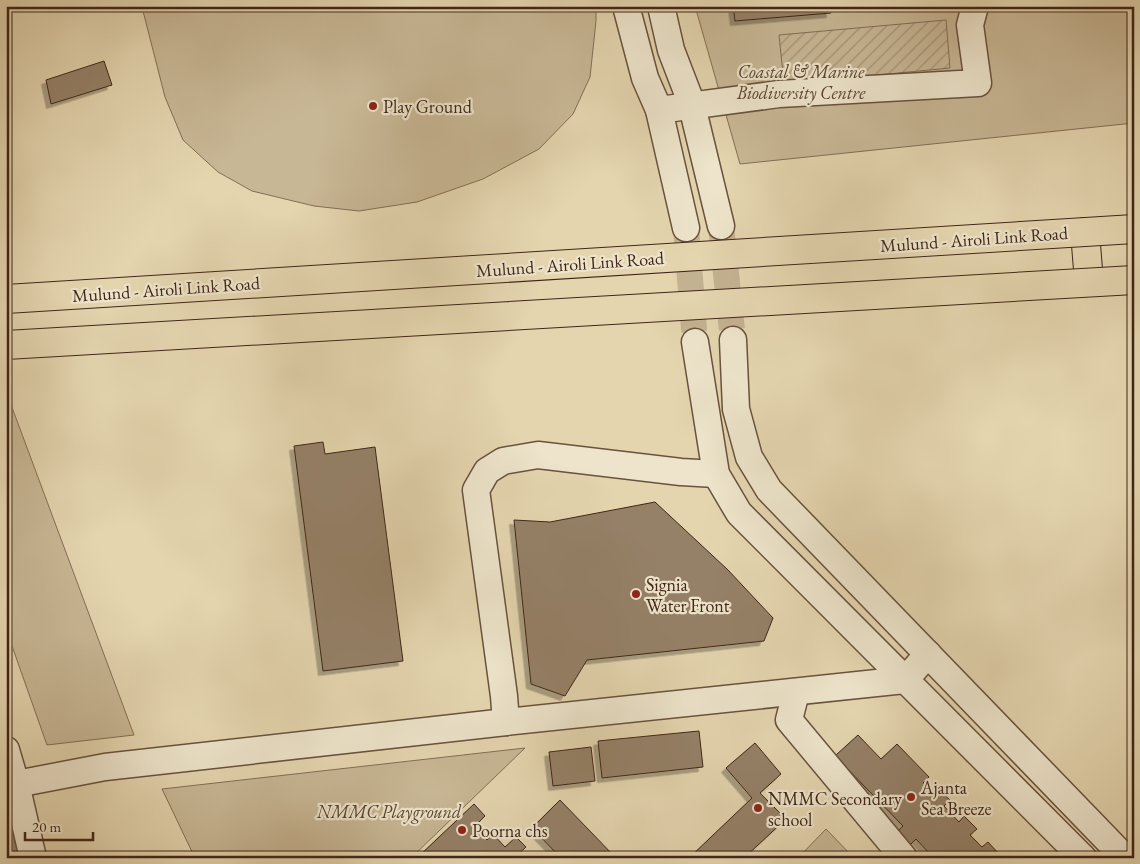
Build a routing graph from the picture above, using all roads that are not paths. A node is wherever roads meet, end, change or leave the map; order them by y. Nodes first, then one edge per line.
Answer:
1 (626, 6) edge
2 (661, 6) edge
3 (975, 6) edge
4 (691, 105) junction
5 (659, 110) junction
6 (721, 226) tunnel mouth
7 (686, 228) tunnel mouth
8 (1134, 229) edge
9 (1085, 232) junction
10 (1134, 280) edge
11 (1089, 282) junction
12 (6, 299) edge
13 (733, 340) tunnel mouth
14 (695, 342) tunnel mouth
15 (6, 345) edge
16 (716, 474) junction
17 (928, 654) junction
18 (905, 680) junction
19 (796, 692) junction
20 (506, 722) junction
21 (6, 750) edge
22 (11, 785) edge
23 (32, 858) edge
24 (904, 858) edge
25 (1083, 858) edge
26 (1125, 858) edge

1 - 5 street
2 - 4 street
3 - 4 street
4 - 5 street
4 - 6 street
5 - 7 street
8 - 9 main road, Mulund - Airoli Link Road, bridge
9 - 11 main road
9 - 12 main road, Mulund - Airoli Link Road, bridge
10 - 11 main road, bridge
11 - 15 main road, bridge
13 - 17 street
14 - 16 street
16 - 18 street
16 - 20 street
17 - 18 street
17 - 26 street
18 - 19 street
18 - 25 street
19 - 20 street
19 - 24 street
20 - 22 street
21 - 22 street
22 - 23 street

